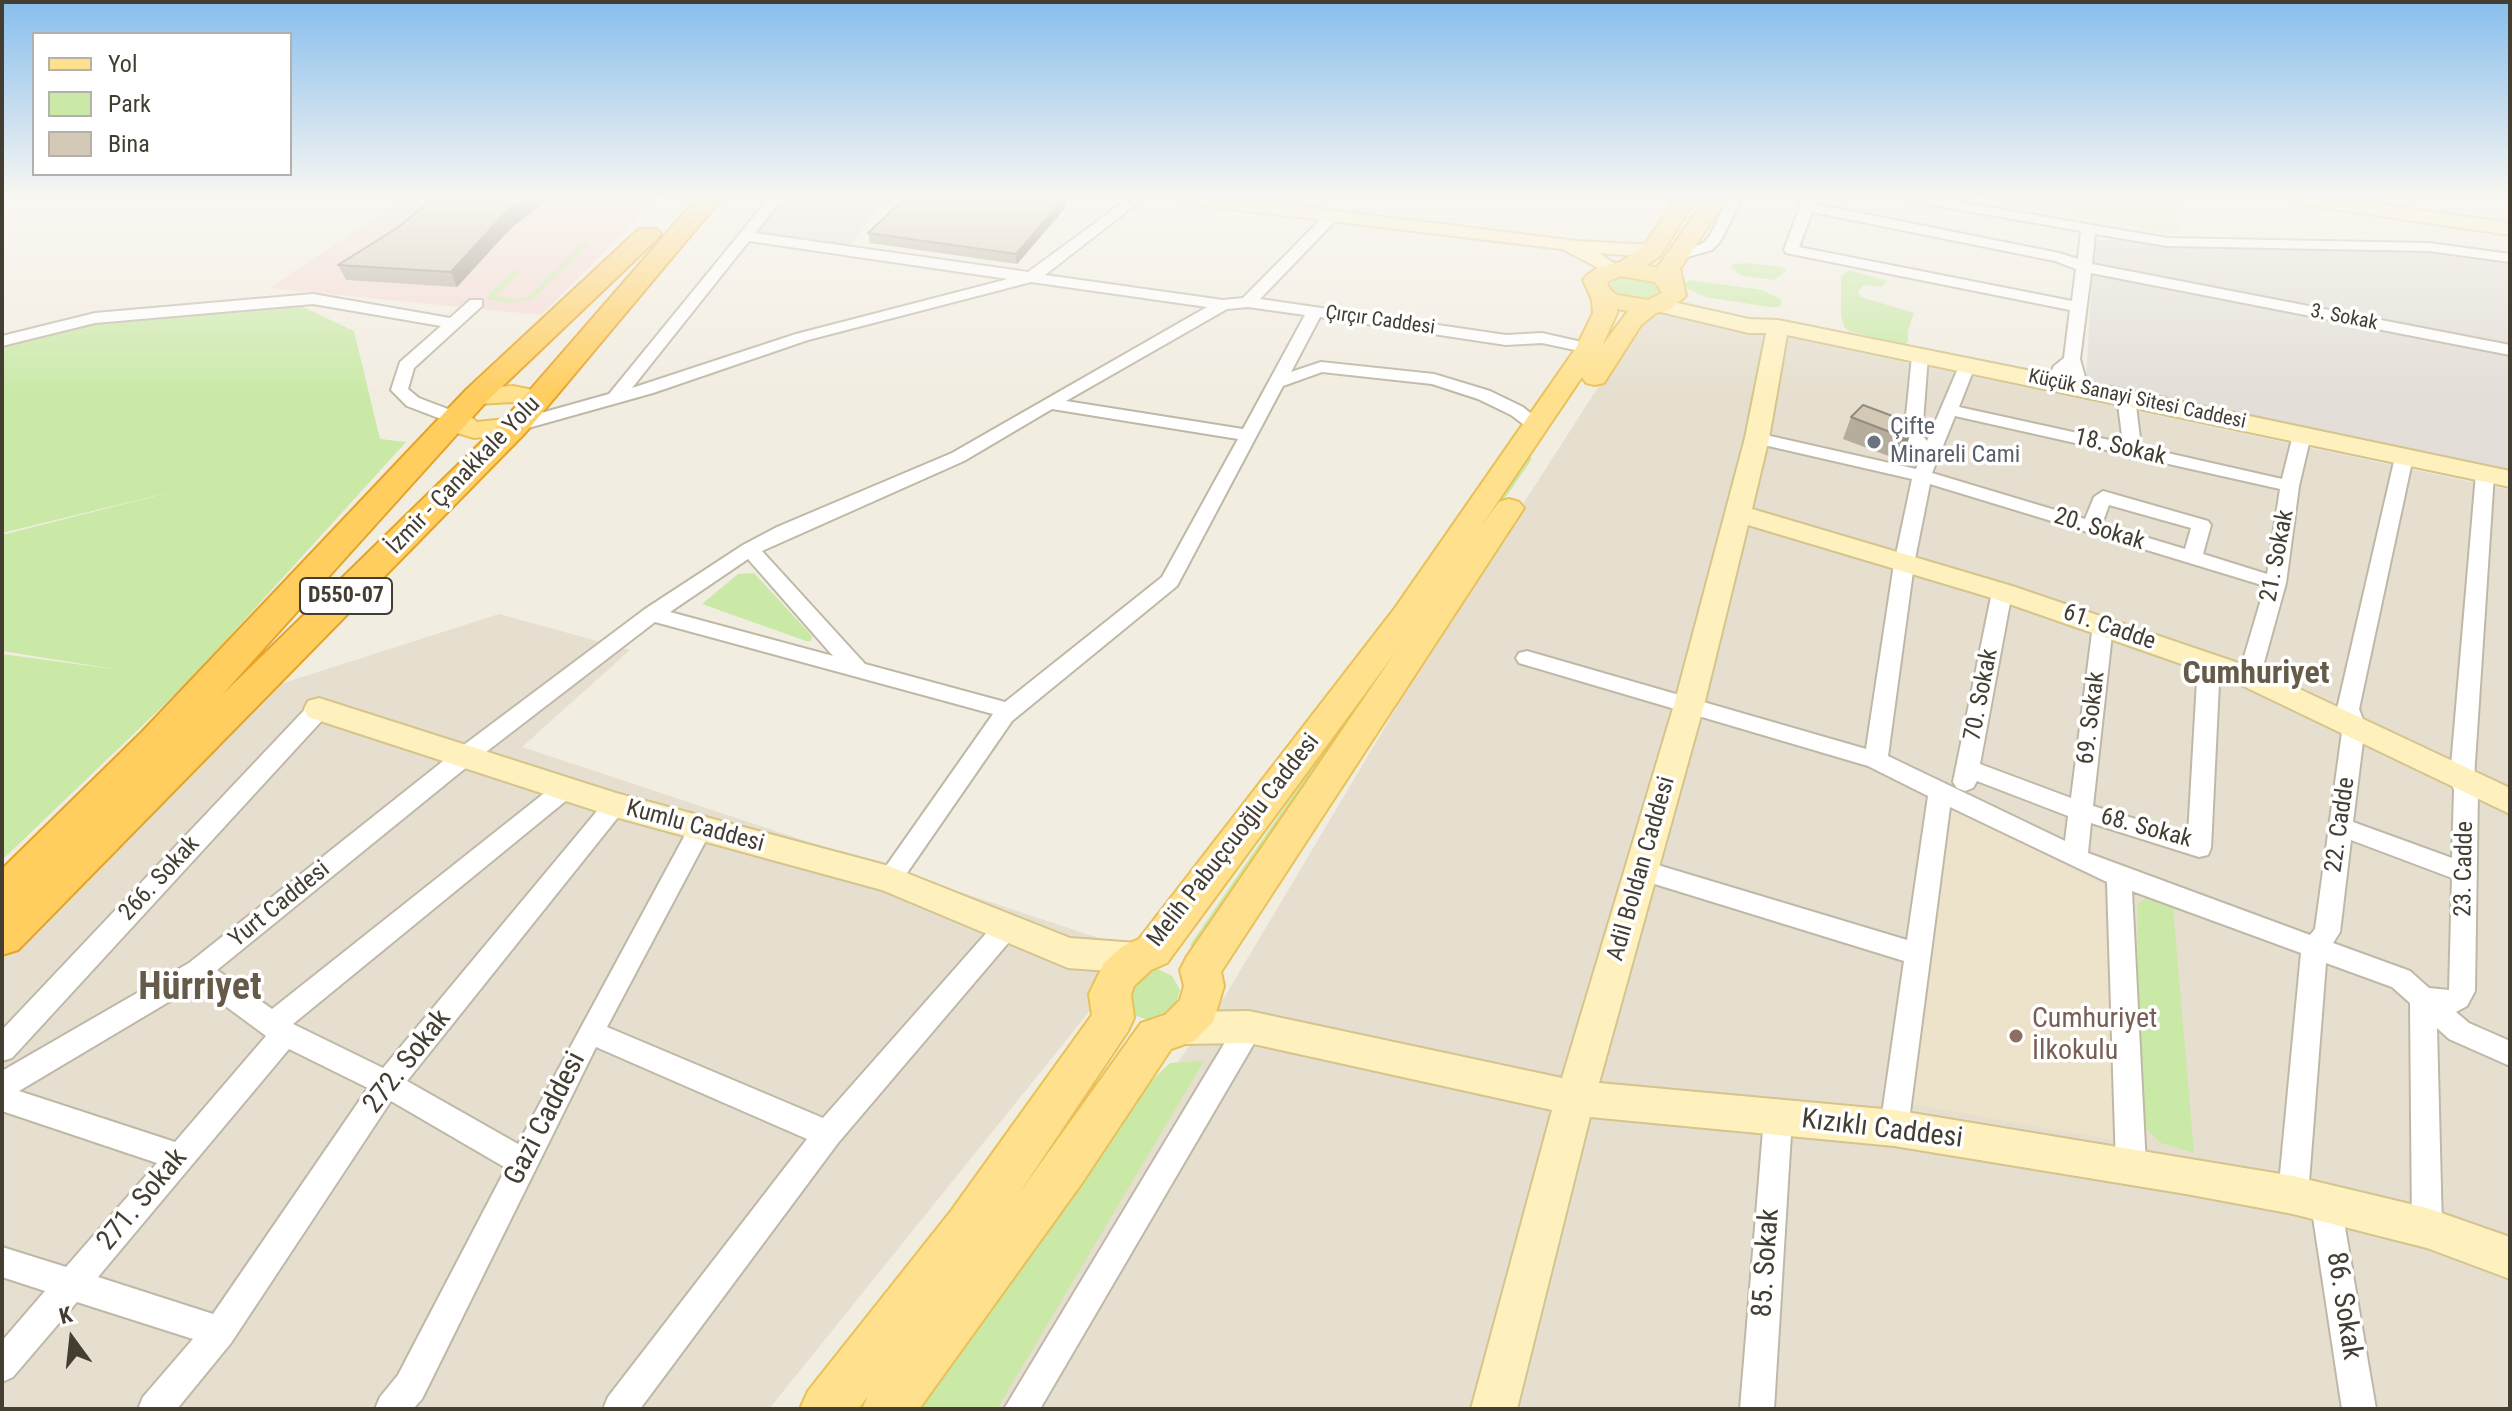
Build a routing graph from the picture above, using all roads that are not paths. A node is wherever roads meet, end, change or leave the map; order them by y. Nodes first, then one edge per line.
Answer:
1 (618, 264) edge
2 (641, 264) edge
3 (721, 264) edge
4 (939, 264) edge
5 (1049, 264) edge
6 (1285, 264) edge
7 (1575, 264) edge
8 (1591, 264) edge
9 (1633, 264) edge
10 (1672, 264) edge
11 (1861, 264) edge
12 (2043, 264) edge
13 (2084, 264) edge
14 (2084, 267) junction
15 (1032, 277) junction
16 (1610, 279) junction
17 (1663, 296) junction
18 (1248, 302) junction
19 (476, 303) dead end
20 (1223, 305) junction
21 (2079, 307) junction
22 (1315, 312) junction
23 (454, 323) junction
24 (1770, 326) junction
25 (2, 341) edge
26 (1589, 348) junction
27 (2510, 350) edge
28 (1920, 356) junction
29 (2072, 359) junction
30 (1967, 366) junction
31 (1277, 383) junction
32 (2053, 383) junction
33 (2080, 388) junction
34 (2126, 397) junction
35 (615, 398) junction
36 (539, 399) junction
37 (413, 402) junction
38 (1049, 403) junction
39 (590, 406) junction
40 (466, 407) junction
41 (1950, 410) junction
42 (515, 426) junction
43 (1537, 426) junction
44 (1249, 435) junction
45 (2302, 435) junction
46 (1757, 438) junction
47 (2133, 451) junction
48 (1930, 456) junction
49 (2404, 457) junction
50 (2485, 474) junction
51 (1922, 476) junction
52 (2510, 479) edge
53 (2290, 486) junction
54 (1737, 513) junction
55 (2091, 527) junction
56 (750, 549) junction
57 (2192, 558) junction
58 (1904, 564) junction
59 (2276, 583) junction
60 (2002, 592) junction
61 (652, 614) junction
62 (2103, 625) junction
63 (1527, 658) dead end
64 (2209, 663) junction
65 (857, 669) junction
66 (2249, 677) junction
67 (1689, 705) junction
68 (319, 709) joint
69 (1009, 711) junction
70 (2354, 725) junction
71 (465, 756) junction
72 (1876, 760) junction
73 (1968, 769) junction
74 (2462, 778) junction
75 (565, 789) junction
76 (1951, 794) junction
77 (2510, 802) edge
78 (615, 805) junction
79 (2081, 811) junction
80 (2341, 827) junction
81 (700, 829) junction
82 (2075, 858) junction
83 (1641, 870) junction
84 (2465, 873) junction
85 (2119, 875) junction
86 (889, 879) junction
87 (2, 896) edge
88 (1006, 928) junction
89 (2, 937) edge
90 (2314, 948) junction
91 (1068, 953) junction
92 (1918, 954) junction
93 (1145, 955) junction
94 (198, 971) junction
95 (1202, 982) junction
96 (2423, 998) junction
97 (1111, 1006) junction
98 (1249, 1027) junction
99 (279, 1030) junction
100 (590, 1032) junction
101 (1168, 1032) junction
102 (2, 1049) edge
103 (2510, 1054) edge
104 (387, 1084) junction
105 (2, 1086) edge
106 (2, 1098) edge
107 (1575, 1098) junction
108 (1778, 1118) junction
109 (1894, 1128) junction
110 (828, 1134) junction
111 (180, 1157) junction
112 (523, 1162) junction
113 (2131, 1166) junction
114 (2310, 1200) junction
115 (2427, 1228) junction
116 (2510, 1258) edge
117 (2, 1262) edge
118 (72, 1285) junction
119 (220, 1332) junction
120 (2, 1366) edge
121 (399, 1407) edge
122 (155, 1409) edge
123 (620, 1409) edge
124 (826, 1409) edge
125 (888, 1409) edge
126 (1021, 1409) edge
127 (1494, 1409) edge
128 (1757, 1409) edge
129 (2359, 1409) edge

1 - 40 highway, İzmir - Çanakkale Yolu / D550-07
2 - 36 highway, İzmir - Çanakkale Yolu / D550-07
3 - 35 street
4 - 15 street, Çırçır Caddesi
5 - 15 street
6 - 18 street
7 - 16 street
8 - 16 street
9 - 16 main road
10 - 17 main road, Melih Pabuçcuoğlu Caddesi
11 - 21 street
12 - 14 street, 3. Sokak
13 - 14 street
14 - 21 street
14 - 27 street, 3. Sokak
15 - 20 street, Çırçır Caddesi
15 - 35 street
16 - 17 main road
16 - 17 main road
16 - 26 main road, Melih Pabuçcuoğlu Caddesi
17 - 24 street, Küçük Sanayi Sitesi Caddesi
17 - 95 main road, Melih Pabuçcuoğlu Caddesi
18 - 20 street, Çırçır Caddesi
18 - 22 street, Çırçır Caddesi
19 - 23 street
20 - 38 street, Yurt Caddesi
21 - 29 street
22 - 26 street, Çırçır Caddesi
22 - 31 street
23 - 25 street
23 - 37 street
24 - 28 street, Küçük Sanayi Sitesi Caddesi
24 - 46 street, Adil Boldan Caddesi
26 - 43 main road, Melih Pabuçcuoğlu Caddesi
28 - 30 street, Küçük Sanayi Sitesi Caddesi
28 - 48 street
29 - 32 street
29 - 33 street
30 - 32 street, Küçük Sanayi Sitesi Caddesi
30 - 41 street
31 - 43 street
31 - 44 street
32 - 33 street, Küçük Sanayi Sitesi Caddesi
33 - 34 street, Küçük Sanayi Sitesi Caddesi
34 - 45 street, Küçük Sanayi Sitesi Caddesi
34 - 47 street
35 - 39 street
36 - 39 street
36 - 40 main road
36 - 42 highway, İzmir - Çanakkale Yolu / D550-07
37 - 40 street
37 - 40 street
38 - 44 street
38 - 56 street, Yurt Caddesi
39 - 42 street
40 - 42 main road
40 - 87 highway, İzmir - Çanakkale Yolu / D550-07
41 - 47 street, 18. Sokak
41 - 48 street
42 - 89 highway, İzmir - Çanakkale Yolu / D550-07
43 - 93 main road, Melih Pabuçcuoğlu Caddesi
44 - 69 street
45 - 49 street, Küçük Sanayi Sitesi Caddesi
45 - 53 street, 21. Sokak
46 - 51 street, 20. Sokak
46 - 54 street, Adil Boldan Caddesi
47 - 53 street, 18. Sokak
48 - 51 street
49 - 50 street, Küçük Sanayi Sitesi Caddesi
49 - 70 street, 22. Cadde
50 - 52 street, Küçük Sanayi Sitesi Caddesi
50 - 74 street, 23. Cadde
51 - 55 street, 20. Sokak
51 - 58 street
53 - 59 street, 21. Sokak
54 - 58 street, 61. Cadde
54 - 67 street, Adil Boldan Caddesi
55 - 57 street, 20. Sokak
55 - 57 street
56 - 61 street, Yurt Caddesi
56 - 65 street
57 - 59 street, 20. Sokak
58 - 60 street, 61. Cadde
58 - 72 street
59 - 66 street, 21. Sokak
60 - 62 street, 61. Cadde
60 - 73 street, 70. Sokak
61 - 65 street
61 - 71 street, Yurt Caddesi
62 - 64 street, 61. Cadde
62 - 79 street, 69. Sokak
63 - 67 street
64 - 66 street, 61. Cadde
64 - 79 street, 68. Sokak
65 - 69 street
66 - 70 street, 61. Cadde
67 - 72 street
67 - 83 street, Adil Boldan Caddesi
68 - 71 street, Kumlu Caddesi
68 - 102 street, 266. Sokak
69 - 86 street
70 - 74 street, 61. Cadde
70 - 80 street, 22. Cadde
71 - 75 street, Kumlu Caddesi
71 - 94 street, Yurt Caddesi
72 - 76 street
73 - 76 street, 70. Sokak
73 - 79 street, 68. Sokak
74 - 77 street, 61. Cadde
74 - 84 street, 23. Cadde
75 - 78 street, Kumlu Caddesi
75 - 99 street, 271. Sokak
76 - 82 street
76 - 92 street, 70. Sokak
78 - 81 street, Kumlu Caddesi
78 - 104 street, 272. Sokak
79 - 82 street, 69. Sokak
80 - 84 street
80 - 90 street, 22. Cadde
81 - 86 street, Kumlu Caddesi
81 - 100 street, Gazi Caddesi
82 - 85 street
83 - 92 street
83 - 107 street, Adil Boldan Caddesi
84 - 96 street, 23. Cadde
85 - 90 street
85 - 113 street
86 - 88 street, Kumlu Caddesi
88 - 91 street, Kumlu Caddesi
88 - 110 street
90 - 96 street
90 - 114 street, 22. Cadde
91 - 93 street
91 - 97 street
92 - 109 street, 70. Sokak
93 - 95 main road
93 - 97 main road, Melih Pabuçcuoğlu Caddesi
94 - 99 street
94 - 105 street, Yurt Caddesi
95 - 98 street
95 - 101 main road, Melih Pabuçcuoğlu Caddesi
96 - 103 street
96 - 115 street
97 - 101 main road
97 - 124 main road, Melih Pabuçcuoğlu Caddesi
98 - 101 street
98 - 107 street, Kızıklı Caddesi
98 - 126 street
99 - 104 street
99 - 111 street, 271. Sokak
100 - 110 street
100 - 112 street, Gazi Caddesi
101 - 125 main road, Melih Pabuçcuoğlu Caddesi
104 - 112 street
104 - 119 street, 272. Sokak
106 - 111 street
107 - 108 street, Kızıklı Caddesi
107 - 127 street, Adil Boldan Caddesi
108 - 109 street, Kızıklı Caddesi
108 - 128 street, 85. Sokak
109 - 113 street, Kızıklı Caddesi
110 - 123 street
111 - 118 street, 271. Sokak
112 - 121 street, Gazi Caddesi
113 - 114 street, Kızıklı Caddesi
114 - 115 street, Kızıklı Caddesi
114 - 129 street, 86. Sokak
115 - 116 street, Kızıklı Caddesi
117 - 118 street
118 - 119 street
118 - 120 street, 271. Sokak
119 - 122 street, 272. Sokak

